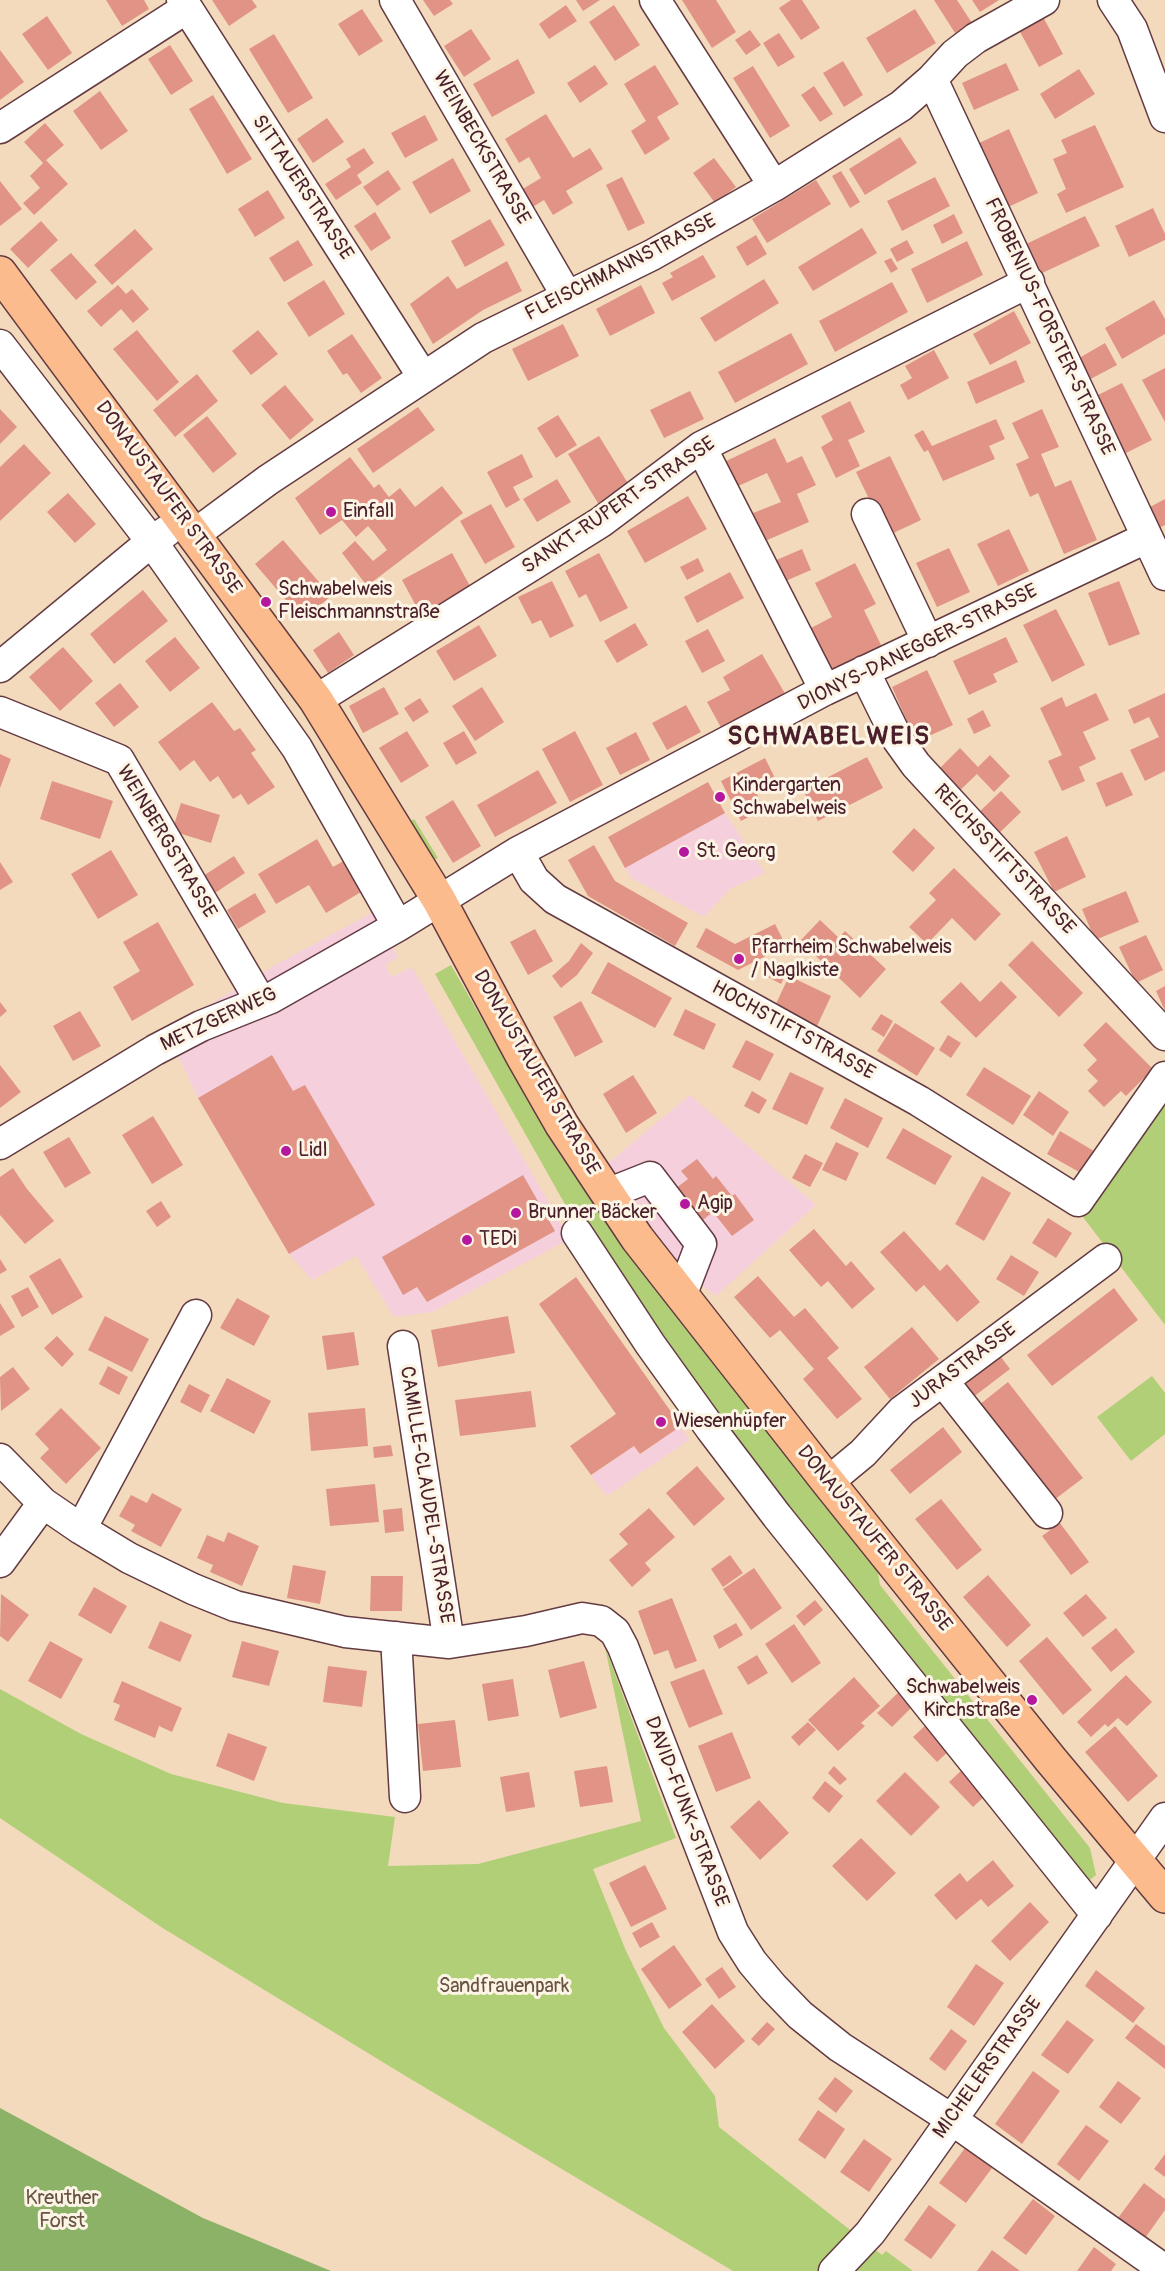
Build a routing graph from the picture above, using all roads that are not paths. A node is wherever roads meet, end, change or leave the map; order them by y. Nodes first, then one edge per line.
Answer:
1 (394, 0) edge
2 (656, 0) edge
3 (1044, 0) edge
4 (1113, 0) edge
5 (185, 4) edge
6 (932, 79) junction
7 (1165, 117) edge
8 (0, 128) edge
9 (774, 186) junction
10 (0, 273) edge
11 (1029, 282) junction
12 (567, 296) junction
13 (0, 345) edge
14 (423, 377) junction
15 (701, 447) junction
16 (867, 514) dead end
17 (189, 526) junction
18 (1146, 538) junction
19 (152, 542) junction
20 (1165, 575) edge
21 (928, 642) junction
22 (0, 667) edge
23 (864, 671) junction
24 (825, 690) junction
25 (316, 700) junction
26 (0, 712) edge
27 (518, 852) junction
28 (439, 900) junction
29 (398, 926) junction
30 (261, 1002) junction
31 (1165, 1035) edge
32 (1165, 1077) edge
33 (0, 1144) edge
34 (607, 1194) junction
35 (577, 1233) dead end
36 (1106, 1259) dead end
37 (681, 1296) junction
38 (196, 1315) dead end
39 (403, 1346) dead end
40 (943, 1381) junction
41 (0, 1459) edge
42 (833, 1479) junction
43 (43, 1503) junction
44 (1047, 1513) dead end
45 (81, 1529) junction
46 (0, 1562) edge
47 (396, 1637) junction
48 (449, 1643) junction
49 (405, 1797) dead end
50 (1165, 1818) edge
51 (1136, 1861) junction
52 (1165, 1896) edge
53 (1097, 1915) junction
54 (951, 2119) junction
55 (1165, 2270) edge
56 (834, 2271) edge

1 - 12 street, WEINBECKSTRASSE
2 - 9 street
3 - 6 street, FLEISCHMANNSTRASSE
4 - 7 street
5 - 8 street
5 - 14 street, SITTAUERSTRASSE
6 - 9 street, FLEISCHMANNSTRASSE
6 - 11 street, FROBENIUS-FORSTER-STRASSE
9 - 12 street, FLEISCHMANNSTRASSE
10 - 17 main road, DONAUSTAUFER STRASSE
11 - 15 street, SANKT-RUPERT-STRASSE
11 - 18 street, FROBENIUS-FORSTER-STRASSE
12 - 14 street, FLEISCHMANNSTRASSE
13 - 19 street, DONAUSTAUFER STRASSE
14 - 17 street, FLEISCHMANNSTRASSE
15 - 24 street
15 - 25 street, SANKT-RUPERT-STRASSE
16 - 21 street
17 - 19 street
17 - 25 main road, DONAUSTAUFER STRASSE
18 - 20 street, FROBENIUS-FORSTER-STRASSE
18 - 21 street, DIONYS-DANEGGER-STRASSE
19 - 22 street
19 - 29 street, DONAUSTAUFER STRASSE
21 - 23 street, DIONYS-DANEGGER-STRASSE
23 - 24 street, DIONYS-DANEGGER-STRASSE
23 - 31 street, REICHSSTIFTSTRASSE
24 - 27 street, DIONYS-DANEGGER-STRASSE
25 - 28 main road, DONAUSTAUFER STRASSE
26 - 30 street, WEINBERGSTRASSE
27 - 28 street, DIONYS-DANEGGER-STRASSE
27 - 32 street, HOCHSTIFTSTRASSE
28 - 29 street, METZGERWEG
28 - 34 main road, DONAUSTAUFER STRASSE
29 - 30 street, METZGERWEG
30 - 33 street, METZGERWEG
34 - 37 main road, DONAUSTAUFER STRASSE
34 - 37 street
35 - 53 street
36 - 40 street, JURASTRASSE
37 - 42 main road, DONAUSTAUFER STRASSE
38 - 45 street
39 - 48 street, CAMILLE-CLAUDEL-STRASSE
40 - 42 street, JURASTRASSE
40 - 44 street
41 - 43 street, DAVID-FUNK-STRASSE
42 - 51 main road, DONAUSTAUFER STRASSE
43 - 45 street, DAVID-FUNK-STRASSE
43 - 46 street
45 - 47 street, DAVID-FUNK-STRASSE
47 - 48 street, DAVID-FUNK-STRASSE
47 - 49 street
48 - 54 street, DAVID-FUNK-STRASSE
50 - 51 street, MICHELERSTRASSE
51 - 52 main road, DONAUSTAUFER STRASSE
51 - 53 street, MICHELERSTRASSE
53 - 54 street, MICHELERSTRASSE
54 - 55 street, DAVID-FUNK-STRASSE
54 - 56 street, MICHELERSTRASSE

